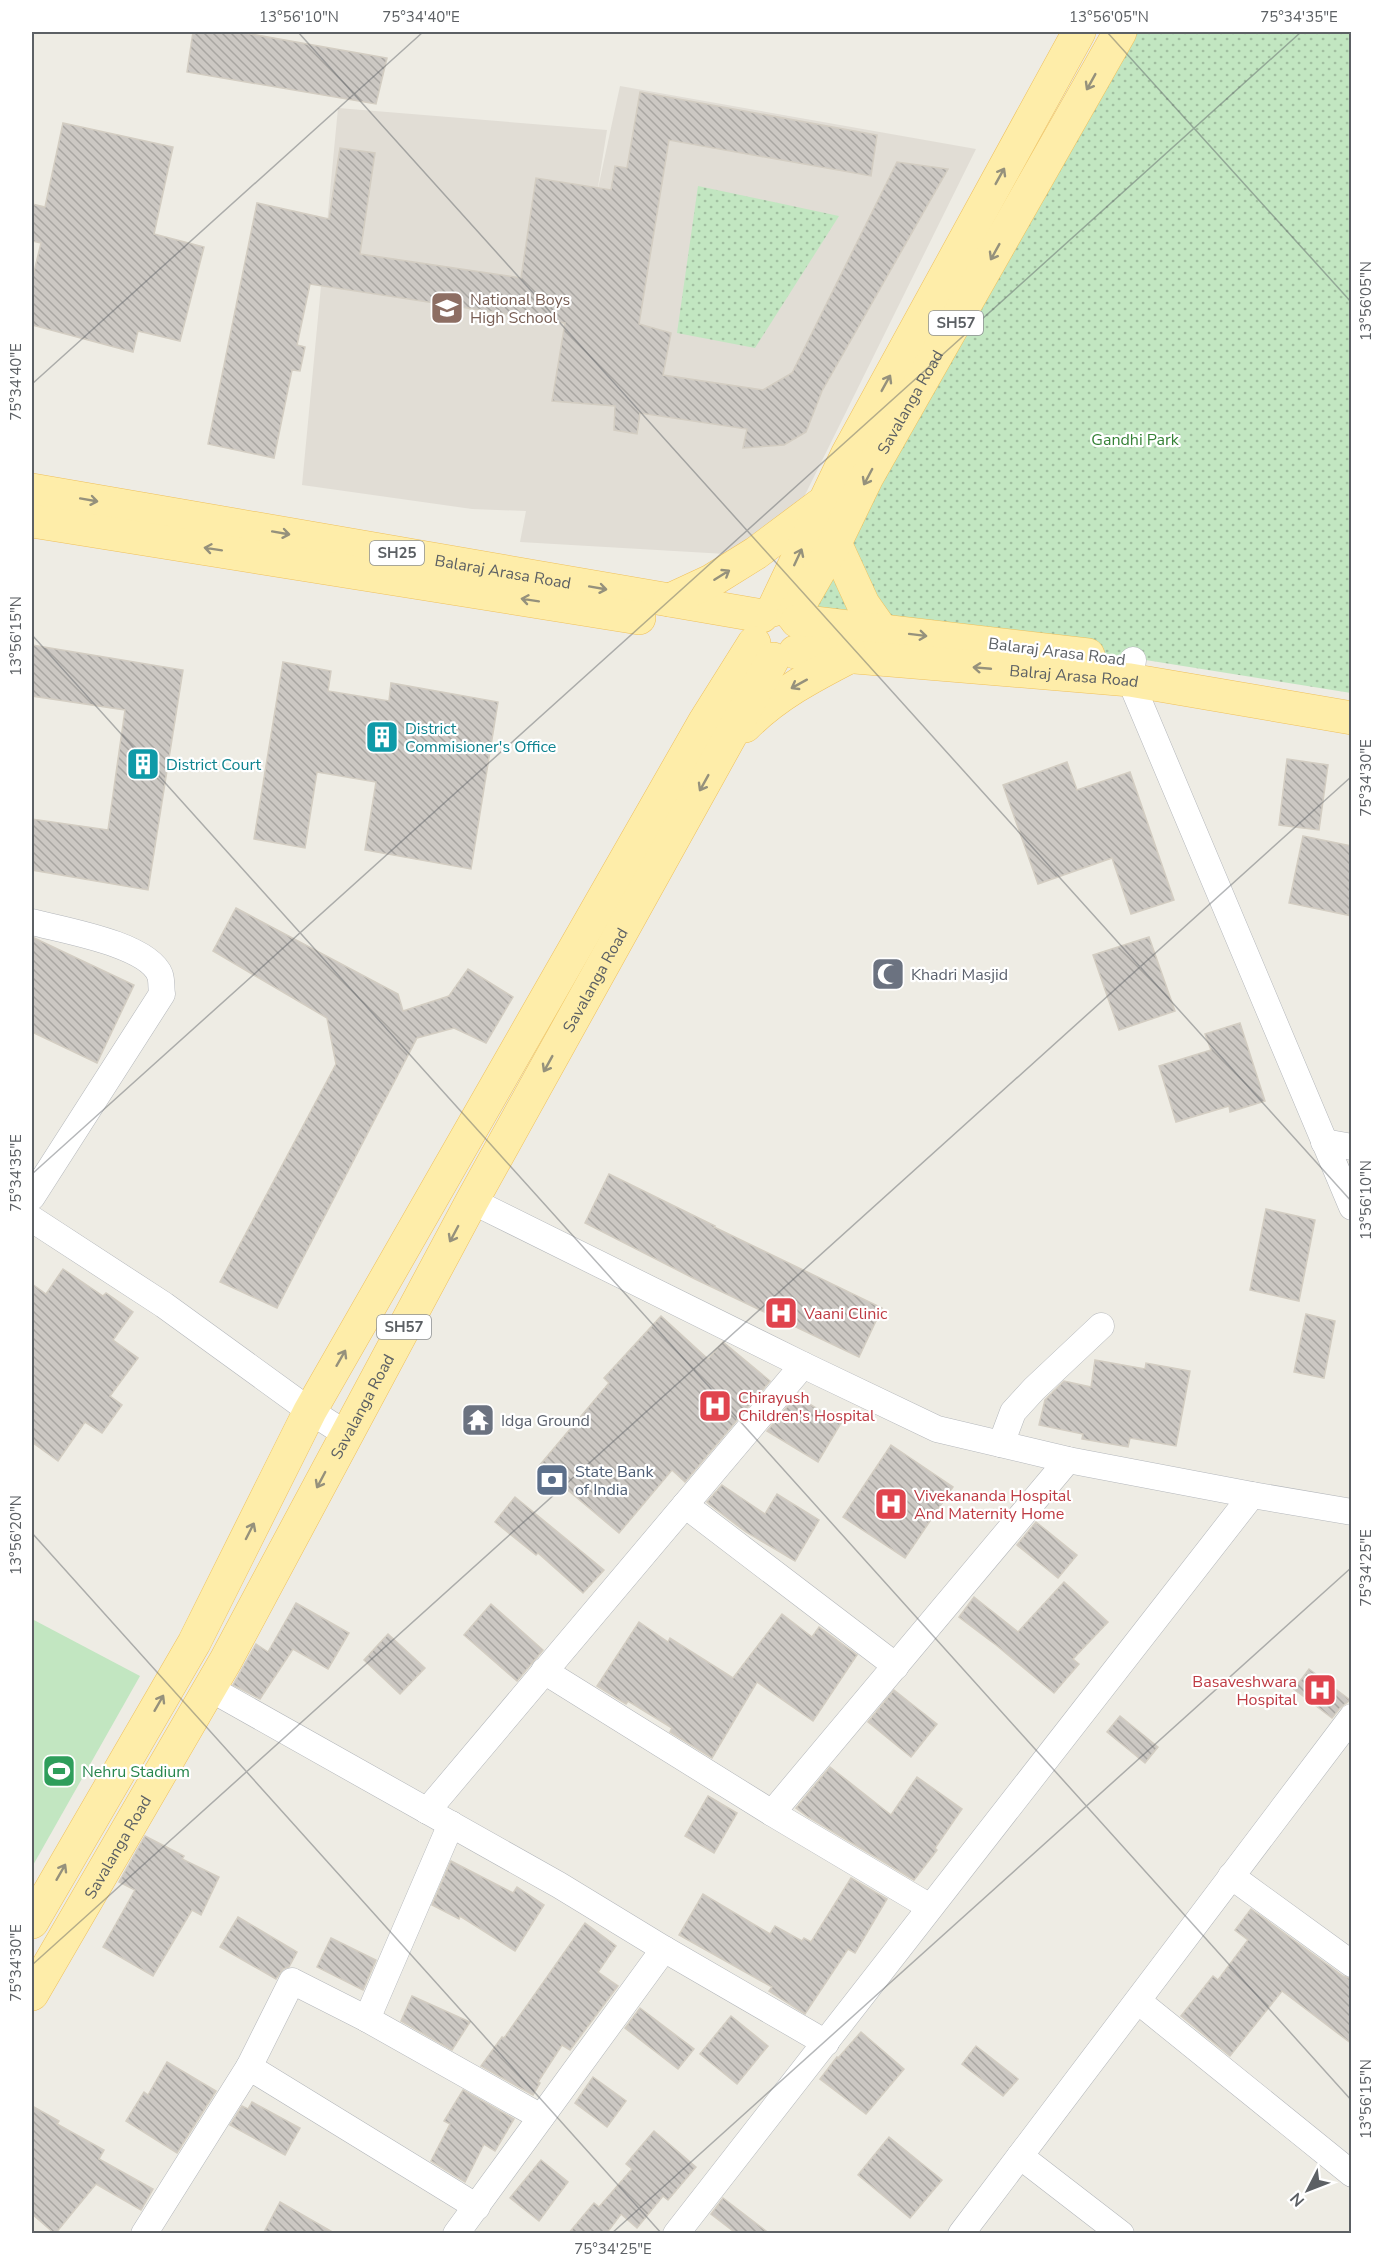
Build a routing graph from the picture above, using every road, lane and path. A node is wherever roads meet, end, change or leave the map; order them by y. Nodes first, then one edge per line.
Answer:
1 (1079, 32) edge
2 (1120, 32) edge
3 (32, 490) edge
4 (825, 502) junction
5 (32, 521) edge
6 (835, 543) junction
7 (670, 600) junction
8 (882, 631) junction
9 (775, 632) junction
10 (851, 656) junction
11 (1132, 670) junction
12 (1352, 698) edge
13 (1352, 718) edge
14 (725, 746) junction
15 (32, 922) edge
16 (1324, 1142) junction
17 (1352, 1147) edge
18 (32, 1197) edge
19 (472, 1201) junction
20 (1352, 1207) edge
21 (32, 1219) edge
22 (1101, 1326) dead end
23 (803, 1365) junction
24 (310, 1411) junction
25 (346, 1434) junction
26 (1001, 1444) junction
27 (1068, 1460) junction
28 (1252, 1496) junction
29 (685, 1505) junction
30 (1352, 1512) edge
31 (897, 1666) junction
32 (544, 1671) junction
33 (209, 1688) junction
34 (1352, 1717) edge
35 (427, 1810) junction
36 (772, 1813) junction
37 (451, 1824) junction
38 (1231, 1876) junction
39 (930, 1907) junction
40 (32, 1922) edge
41 (664, 1949) junction
42 (1352, 1964) edge
43 (32, 1994) edge
44 (1138, 2001) junction
45 (367, 2019) junction
46 (826, 2043) junction
47 (249, 2067) junction
48 (541, 2117) junction
49 (1020, 2156) junction
50 (1352, 2174) edge
51 (477, 2206) junction
52 (144, 2234) edge
53 (456, 2234) edge
54 (676, 2234) edge
55 (961, 2234) edge
56 (1120, 2234) edge

4 -> 1 main road, Savalanga Road / SH57
2 -> 6 main road, Savalanga Road / SH57
3 -> 7 main road, Balaraj Arasa Road / SH25
7 -> 4 main road
9 -> 4 main road, Savalanga Road / SH57
9 -> 5 main road, Balaraj Arasa Road / SH25
6 - 8 main road
6 - 9 main road, Savalanga Road / SH57
7 - 9 main road, Balaraj Arasa Road / SH25
8 - 9 main road, Balaraj Arasa Road
8 -> 11 main road, Balaraj Arasa Road
9 - 10 main road, Balraj Arasa Road
9 - 14 main road, Savalanga Road / SH57
24 -> 9 main road, Savalanga Road / SH57
11 -> 10 main road, Balraj Arasa Road
10 -> 14 main road
11 - 12 main road, Balaraj Arasa Road
11 - 13 main road, Balraj Arasa Road
11 - 16 street
14 -> 19 main road, Savalanga Road / SH57
15 - 18 street
16 - 17 street
16 - 20 street
19 - 23 street
19 -> 25 main road, Savalanga Road / SH57
21 - 24 street
22 - 26 street
23 - 26 street
23 - 29 street
24 - 25 street
40 -> 24 main road, Savalanga Road / SH57
25 -> 33 main road, Savalanga Road / SH57
26 - 27 street
27 - 28 street
27 - 31 street
28 - 30 street
28 - 39 street
29 - 31 street
29 - 32 street
31 - 36 street
32 - 35 street
32 - 36 street
33 - 35 street
33 - 43 main road, Savalanga Road / SH57
34 - 38 street
35 - 37 street
36 - 39 street
37 - 41 street
37 - 45 street
38 - 42 street
38 - 44 street
39 - 46 street
41 - 46 street
41 - 48 street
44 - 49 street
44 - 50 street
45 - 47 street
45 - 48 street
46 - 54 street
47 - 51 street
47 - 52 street
48 - 51 street
49 - 55 street
49 - 56 street
51 - 53 street

